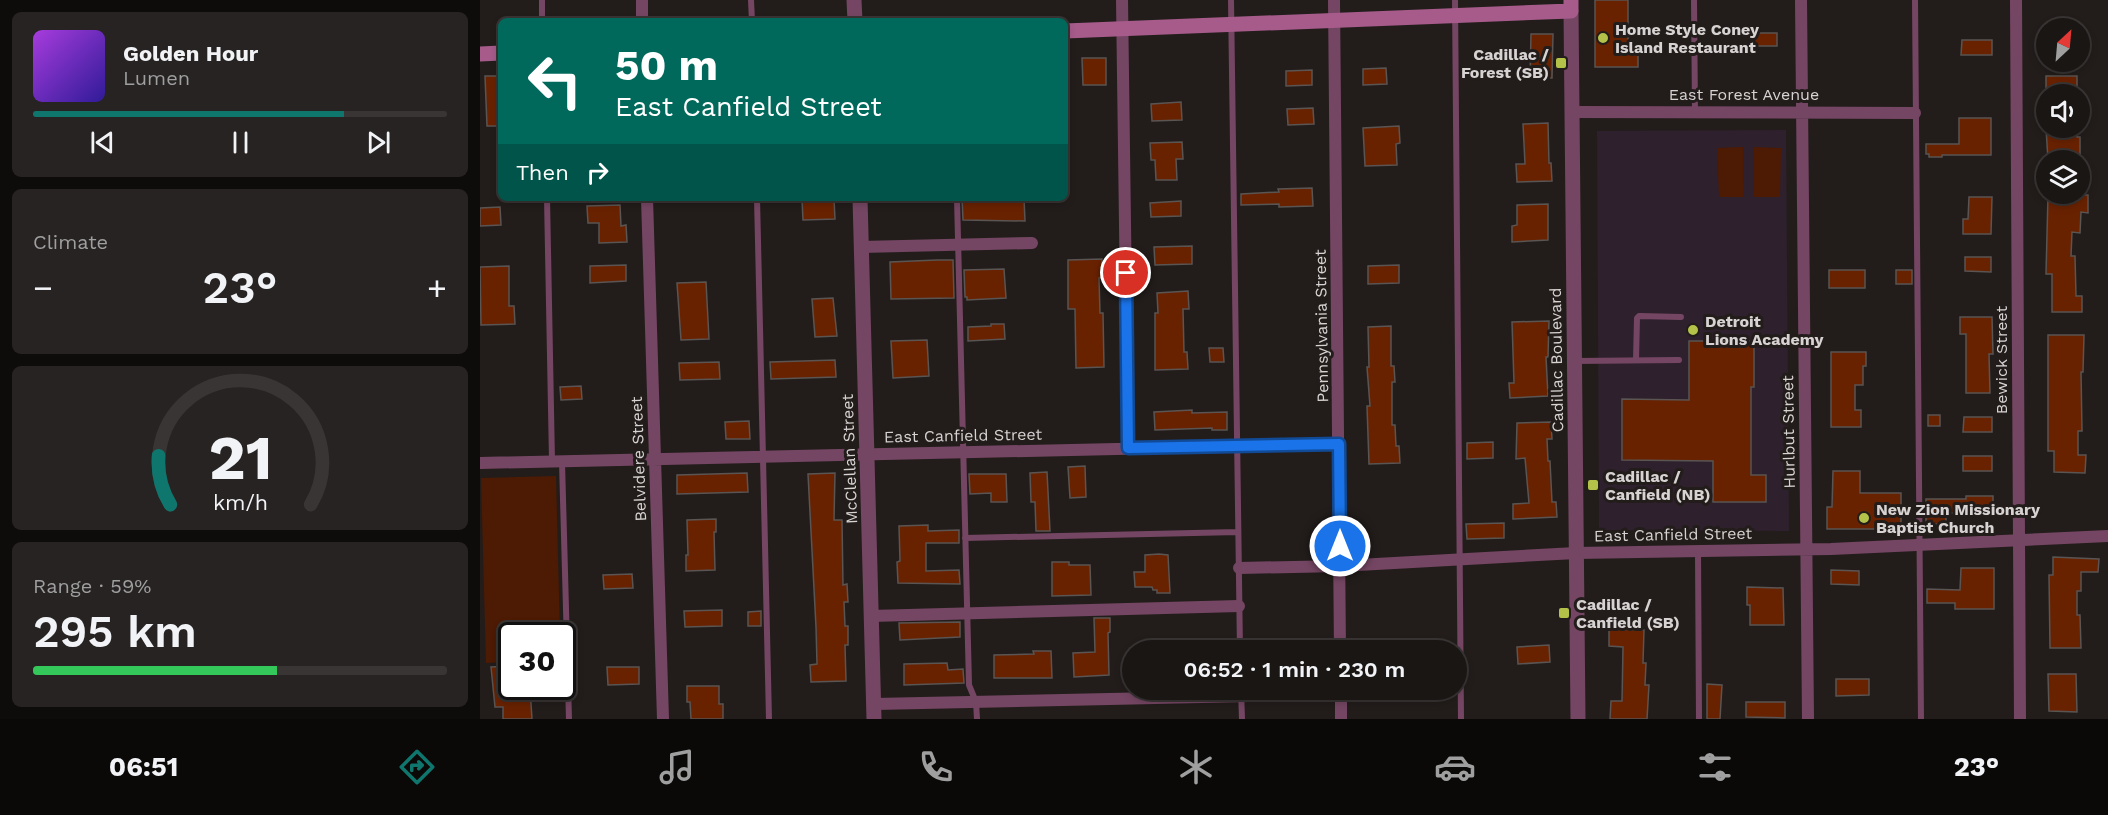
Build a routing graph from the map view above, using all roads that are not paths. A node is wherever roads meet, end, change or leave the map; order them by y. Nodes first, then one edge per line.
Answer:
1 (542, 0) edge
2 (642, 0) edge
3 (751, 0) edge
4 (854, 0) edge
5 (1122, 0) edge
6 (1231, 0) edge
7 (1334, 0) edge
8 (1694, 0) edge
9 (1801, 0) edge
10 (1915, 0) edge
11 (2016, 0) edge
12 (1571, 5) edge
13 (1455, 8) edge
14 (542, 18) edge
15 (642, 18) edge
16 (752, 18) edge
17 (855, 18) edge
18 (1335, 20) junction
19 (1231, 24) junction
20 (1122, 29) junction
21 (1068, 31) edge
22 (498, 53) edge
23 (480, 54) edge
24 (1572, 112) junction
25 (1695, 112) junction
26 (1802, 112) junction
27 (1915, 113) junction
28 (547, 201) edge
29 (647, 201) edge
30 (757, 201) edge
31 (860, 201) edge
32 (957, 201) edge
33 (1032, 243) dead end
34 (958, 244) junction
35 (861, 247) junction
36 (1682, 317) dead end
37 (1636, 360) junction
38 (1679, 360) dead end
39 (1574, 361) junction
40 (1339, 444) junction
41 (1237, 446) junction
42 (1128, 448) junction
43 (963, 451) junction
44 (867, 454) junction
45 (762, 456) junction
46 (654, 459) junction
47 (557, 461) junction
48 (480, 463) edge
49 (1238, 532) junction
50 (2108, 536) edge
51 (965, 538) junction
52 (2018, 540) junction
53 (1921, 545) junction
54 (1806, 549) junction
55 (1698, 550) junction
56 (1576, 553) junction
57 (1459, 559) junction
58 (1340, 566) junction
59 (1239, 568) junction
60 (1239, 606) junction
61 (967, 614) junction
62 (871, 616) junction
63 (1240, 640) edge
64 (1340, 640) edge
65 (1122, 697) edge
66 (1242, 700) edge
67 (1341, 700) edge
68 (976, 702) junction
69 (874, 711) edge
70 (569, 719) edge
71 (663, 719) edge
72 (769, 719) edge
73 (977, 719) edge
74 (1242, 719) edge
75 (1341, 719) edge
76 (1461, 719) edge
77 (1578, 719) edge
78 (1699, 719) edge
79 (1808, 719) edge
80 (1921, 719) edge
81 (2020, 719) edge

1 - 14 lane
2 - 15 street
3 - 16 lane
4 - 17 street
5 - 20 street
6 - 19 lane
7 - 18 street, Pennsylvania Street
8 - 25 lane
9 - 26 street, Hurlbut Street
10 - 27 lane
11 - 52 street, Bewick Street
12 - 13 main road
12 - 24 street, Cadillac Boulevard
13 - 18 main road
13 - 57 lane
18 - 19 main road
18 - 40 street, Pennsylvania Street
19 - 20 main road
19 - 41 lane
20 - 21 main road
20 - 42 street
22 - 23 main road
24 - 25 street, East Forest Avenue
24 - 39 street, Cadillac Boulevard
25 - 26 street, East Forest Avenue
26 - 27 street, East Forest Avenue
26 - 54 street, Hurlbut Street
27 - 53 lane
28 - 47 lane
29 - 46 street, Belvidere Street
30 - 45 lane
31 - 35 street, McClellan Street
32 - 34 lane
33 - 34 street
34 - 35 street
34 - 43 lane
35 - 44 street, McClellan Street
36 - 37 lane
37 - 38 lane
37 - 39 lane
39 - 56 street, Cadillac Boulevard
40 - 41 street, East Canfield Street
40 - 58 street, Pennsylvania Street
41 - 42 street, East Canfield Street
41 - 49 lane
42 - 43 street, East Canfield Street
43 - 44 street, East Canfield Street
43 - 51 lane
44 - 45 street, East Canfield Street
44 - 62 street, McClellan Street
45 - 46 street, East Canfield Street
45 - 72 lane
46 - 47 street, East Canfield Street
46 - 71 street, Belvidere Street
47 - 48 street, East Canfield Street
47 - 70 lane
49 - 51 lane
49 - 59 lane
50 - 52 street, East Canfield Street
51 - 61 lane
52 - 53 street, East Canfield Street
52 - 81 street, Bewick Street
53 - 54 street, East Canfield Street
53 - 80 lane
54 - 55 street, East Canfield Street
54 - 79 street, Hurlbut Street
55 - 56 street, East Canfield Street
55 - 78 lane
56 - 57 street, East Canfield Street
56 - 77 street, Cadillac Boulevard
57 - 58 street, East Canfield Street
57 - 76 lane
58 - 59 street, East Canfield Street
58 - 64 street, Pennsylvania Street
59 - 60 lane
60 - 61 street
60 - 63 lane
61 - 62 street
61 - 68 lane
62 - 69 street, McClellan Street
65 - 68 street
66 - 74 lane
67 - 75 street
68 - 69 street
68 - 73 lane

